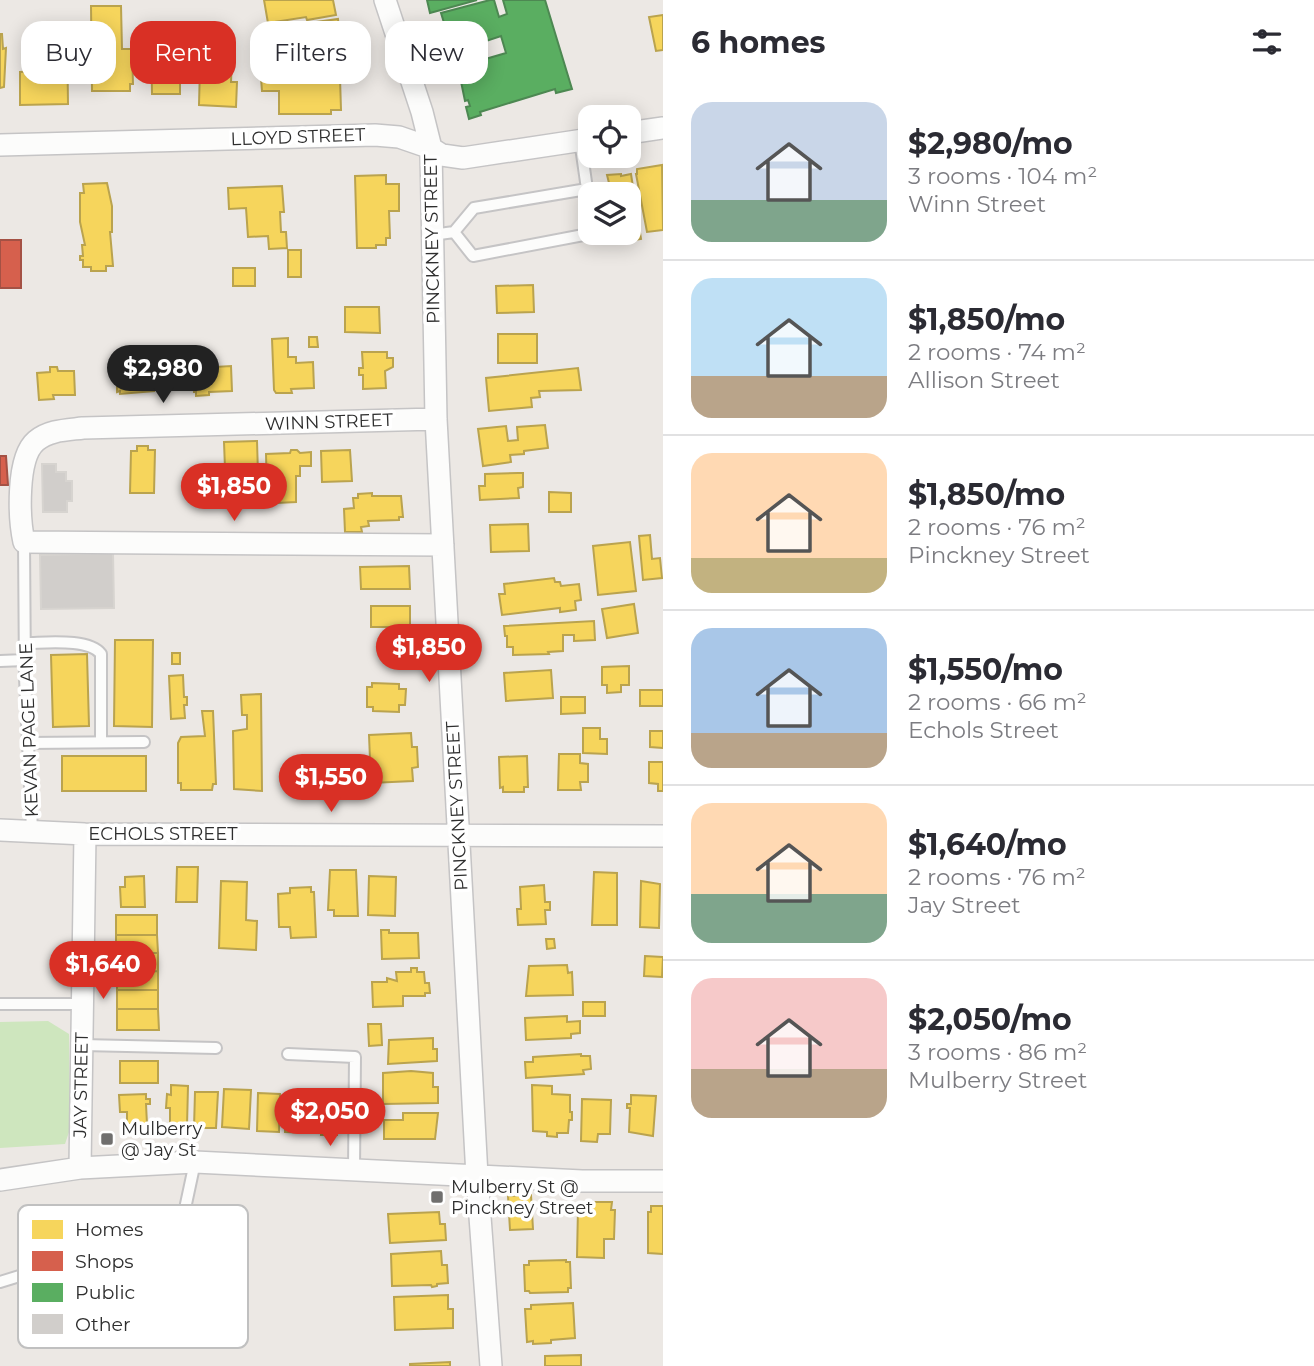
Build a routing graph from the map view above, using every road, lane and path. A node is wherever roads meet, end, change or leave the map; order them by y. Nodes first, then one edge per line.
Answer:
1 (385, 0) edge
2 (663, 128) edge
3 (641, 132) edge
4 (578, 141) edge
5 (0, 145) edge
6 (431, 148) junction
7 (578, 191) edge
8 (443, 234) junction
9 (578, 236) edge
10 (436, 419) junction
11 (24, 542) junction
12 (443, 545) junction
13 (26, 643) junction
14 (25, 660) junction
15 (0, 661) edge
16 (102, 742) junction
17 (144, 742) dead end
18 (27, 743) junction
19 (0, 830) edge
20 (32, 830) junction
21 (85, 834) junction
22 (458, 835) junction
23 (663, 836) edge
24 (0, 1004) edge
25 (82, 1004) junction
26 (82, 1045) junction
27 (216, 1048) dead end
28 (288, 1054) dead end
29 (195, 1161) junction
30 (80, 1168) junction
31 (354, 1170) junction
32 (477, 1176) junction
33 (0, 1180) edge
34 (663, 1181) edge
35 (186, 1205) edge
36 (18, 1276) edge
37 (0, 1282) edge
38 (491, 1366) edge

1 - 6 street, PINCKNEY STREET
2 - 3 street
4 - 6 street, LLOYD STREET
5 - 6 street, LLOYD STREET
6 - 8 street, PINCKNEY STREET
7 - 8 lane
8 - 9 lane
8 - 10 street, PINCKNEY STREET
10 - 11 street, WINN STREET
10 - 12 street, PINCKNEY STREET
11 - 12 street
11 - 13 lane, KEVAN PAGE LANE
12 - 22 street, PINCKNEY STREET
13 - 14 lane, KEVAN PAGE LANE
13 - 16 lane
14 - 15 lane
14 - 18 lane, KEVAN PAGE LANE
16 - 17 lane
16 - 18 lane
18 - 20 lane, KEVAN PAGE LANE
19 - 20 street, ECHOLS STREET
20 - 21 street, ECHOLS STREET
21 - 22 street, ECHOLS STREET
21 - 25 street, JAY STREET
22 - 23 street, ECHOLS STREET
22 - 32 street, PINCKNEY STREET
24 - 25 lane
25 - 26 street, JAY STREET
26 - 27 lane
26 - 30 street, JAY STREET
28 - 31 lane
29 - 30 street
29 - 31 street
29 - 35 lane
30 - 33 street
31 - 32 street
32 - 34 street
32 - 38 street, PINCKNEY STREET
36 - 37 lane

